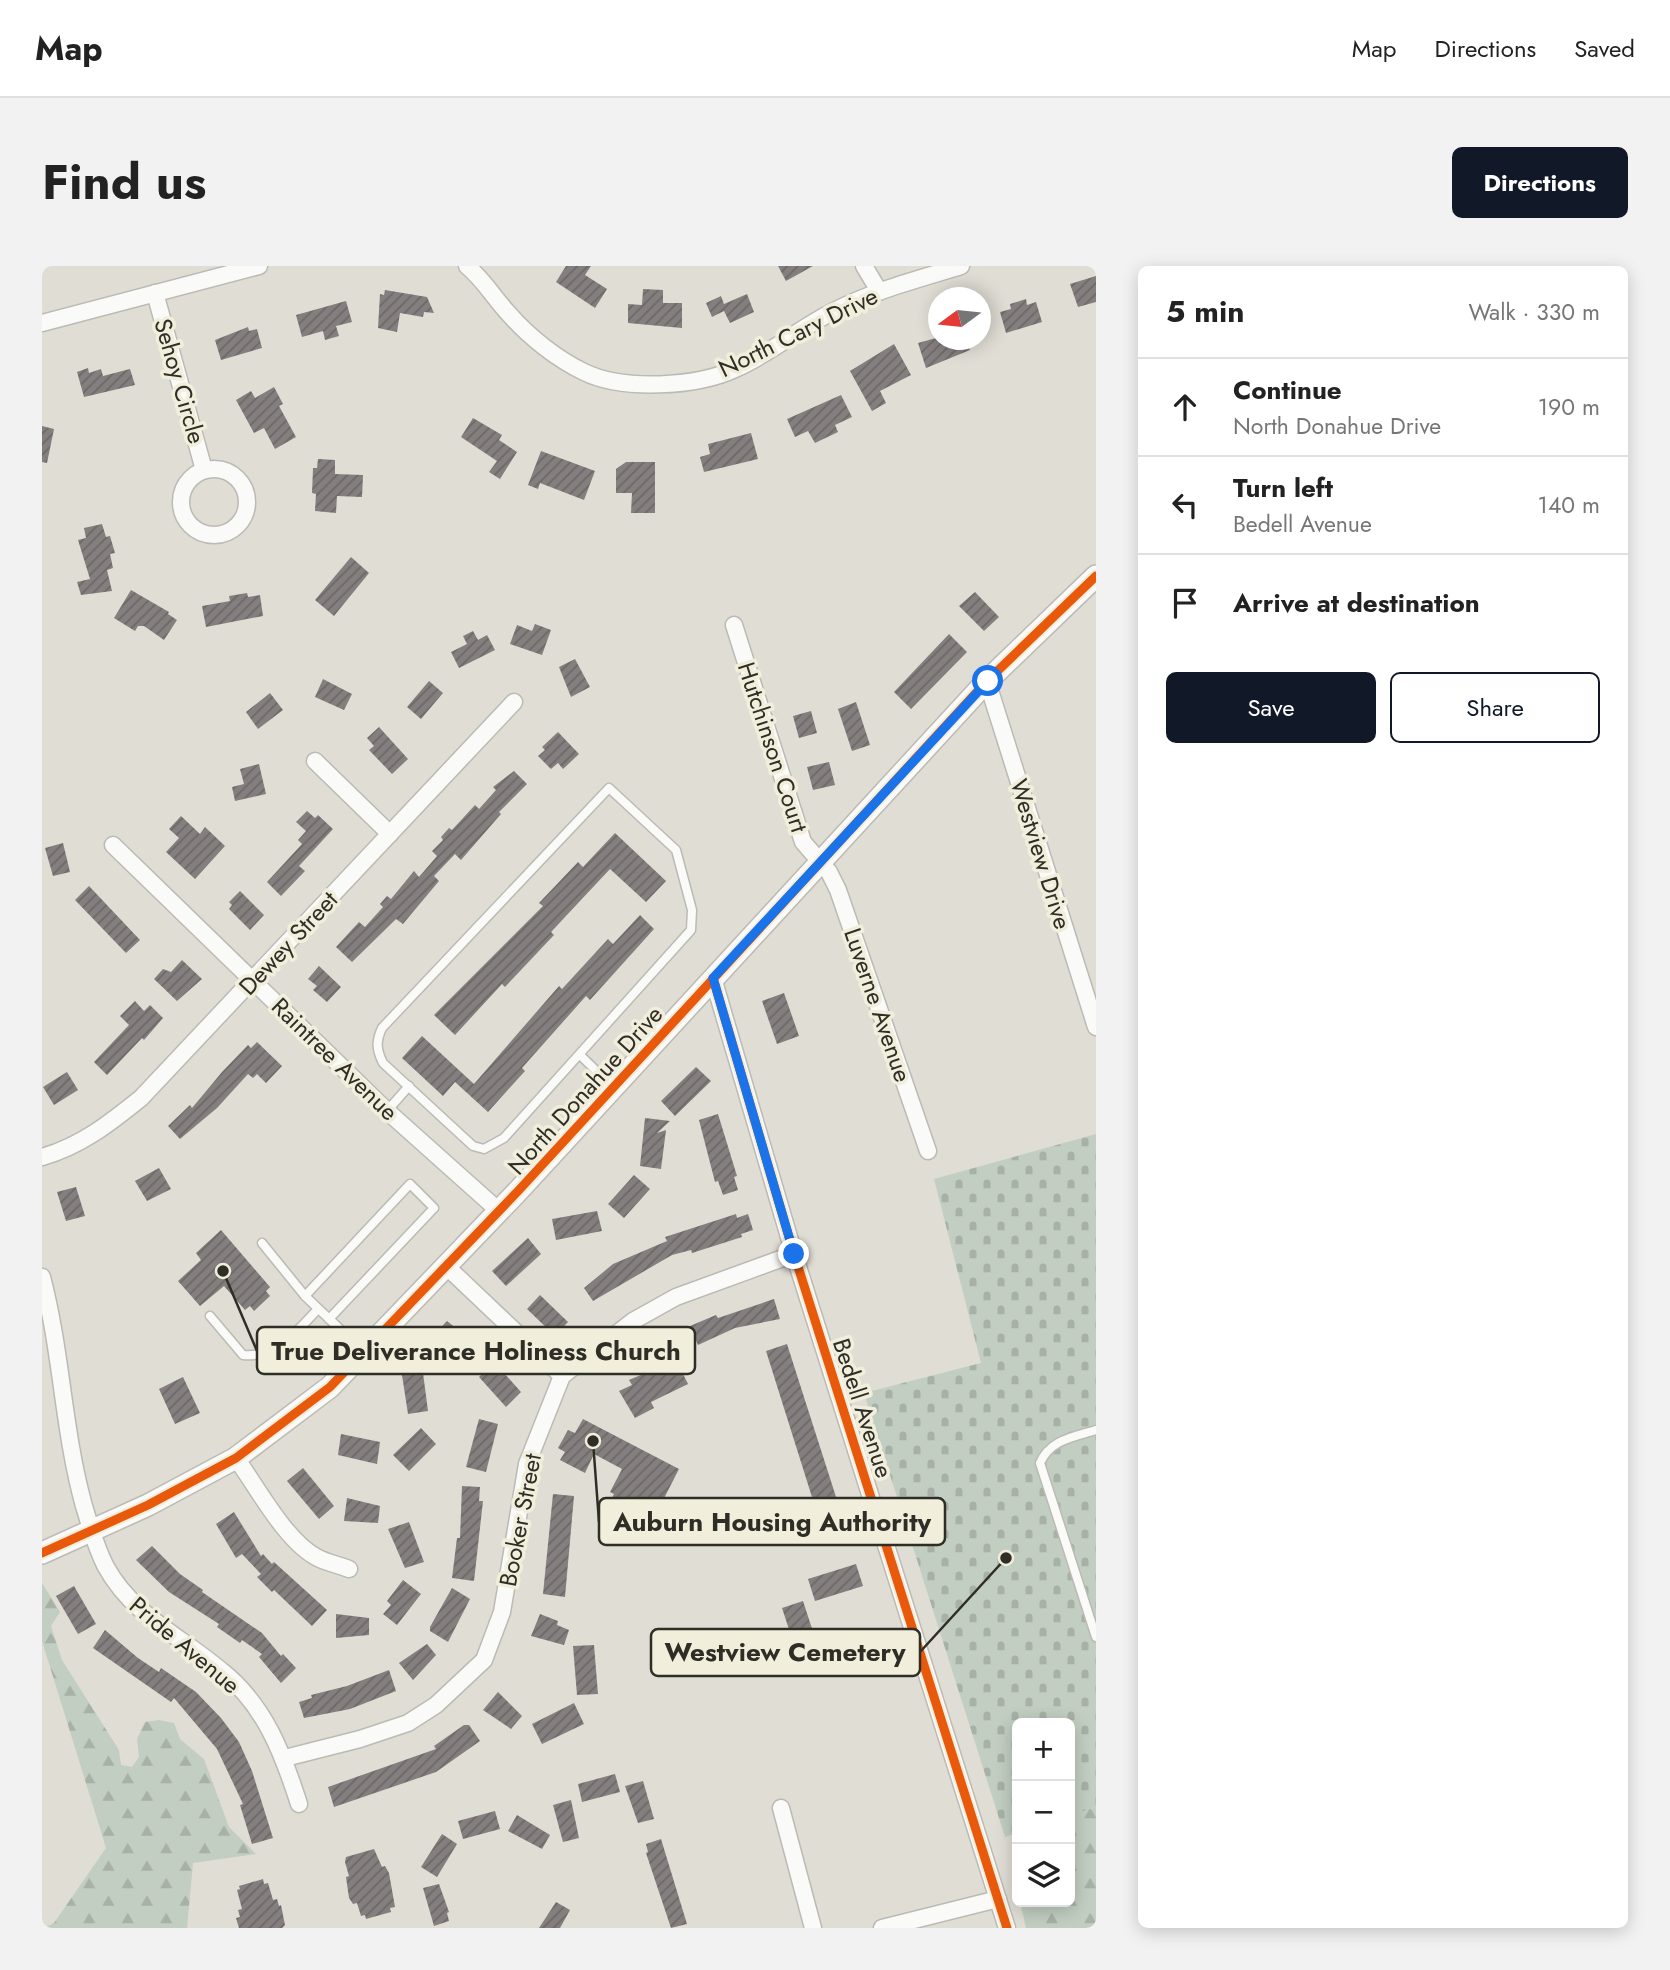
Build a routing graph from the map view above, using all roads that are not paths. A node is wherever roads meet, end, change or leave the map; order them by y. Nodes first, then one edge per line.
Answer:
1 (259, 266) edge
2 (467, 266) edge
3 (864, 266) edge
4 (961, 266) edge
5 (879, 291) junction
6 (155, 293) junction
7 (42, 323) edge
8 (204, 470) junction
9 (1096, 576) edge
10 (734, 625) dead end
11 (988, 681) junction
12 (514, 702) dead end
13 (315, 761) dead end
14 (390, 834) junction
15 (113, 845) dead end
16 (821, 863) junction
17 (713, 978) junction
18 (252, 980) junction
19 (1096, 1027) edge
20 (580, 1055) junction
21 (409, 1086) junction
22 (613, 1087) junction
23 (387, 1111) junction
24 (928, 1151) dead end
25 (42, 1157) edge
26 (499, 1211) junction
27 (262, 1243) dead end
28 (794, 1254) junction
29 (446, 1266) junction
30 (42, 1277) edge
31 (305, 1296) junction
32 (318, 1309) junction
33 (210, 1316) dead end
34 (329, 1319) junction
35 (364, 1352) junction
36 (562, 1377) junction
37 (1096, 1430) edge
38 (236, 1458) junction
39 (92, 1531) junction
40 (42, 1553) edge
41 (349, 1569) dead end
42 (1096, 1637) edge
43 (285, 1758) junction
44 (299, 1804) dead end
45 (781, 1808) dead end
46 (998, 1899) junction
47 (813, 1928) edge
48 (882, 1928) edge
49 (1007, 1928) edge

1 - 6 street
2 - 5 street, North Cary Drive
3 - 5 street
4 - 5 street, North Cary Drive
6 - 7 street
6 - 8 street, Sehoy Circle
8 - 8 street, Sehoy Circle
9 - 11 street, North Donahue Drive
10 - 16 street, Hutchinson Court
11 - 16 street, North Donahue Drive
11 - 19 street, Westview Drive
12 - 14 street, Dewey Street
13 - 14 street
14 - 18 street, Dewey Street
15 - 18 street, Raintree Avenue
16 - 17 street, North Donahue Drive
16 - 24 street, Luverne Avenue
17 - 22 street, North Donahue Drive
17 - 28 street, Bedell Avenue
18 - 23 street, Raintree Avenue
18 - 25 street, Dewey Street
20 - 21 lane
20 - 21 lane
20 - 22 lane
21 - 23 lane
22 - 26 street, North Donahue Drive
23 - 26 street, Raintree Avenue
26 - 29 street, North Donahue Drive
27 - 31 lane
28 - 36 street, Booker Street
28 - 46 street, Bedell Avenue
29 - 35 street, North Donahue Drive
29 - 36 street
30 - 39 street, Pride Avenue
31 - 32 lane
31 - 34 lane
32 - 33 lane
32 - 34 lane
34 - 35 lane
35 - 38 street, North Donahue Drive
36 - 43 street, Booker Street
37 - 42 lane
38 - 39 street, North Donahue Drive
38 - 41 street
39 - 40 street, North Donahue Drive
39 - 43 street, Pride Avenue
43 - 44 street, Pride Avenue
45 - 47 street
46 - 48 street
46 - 49 street, Bedell Avenue

